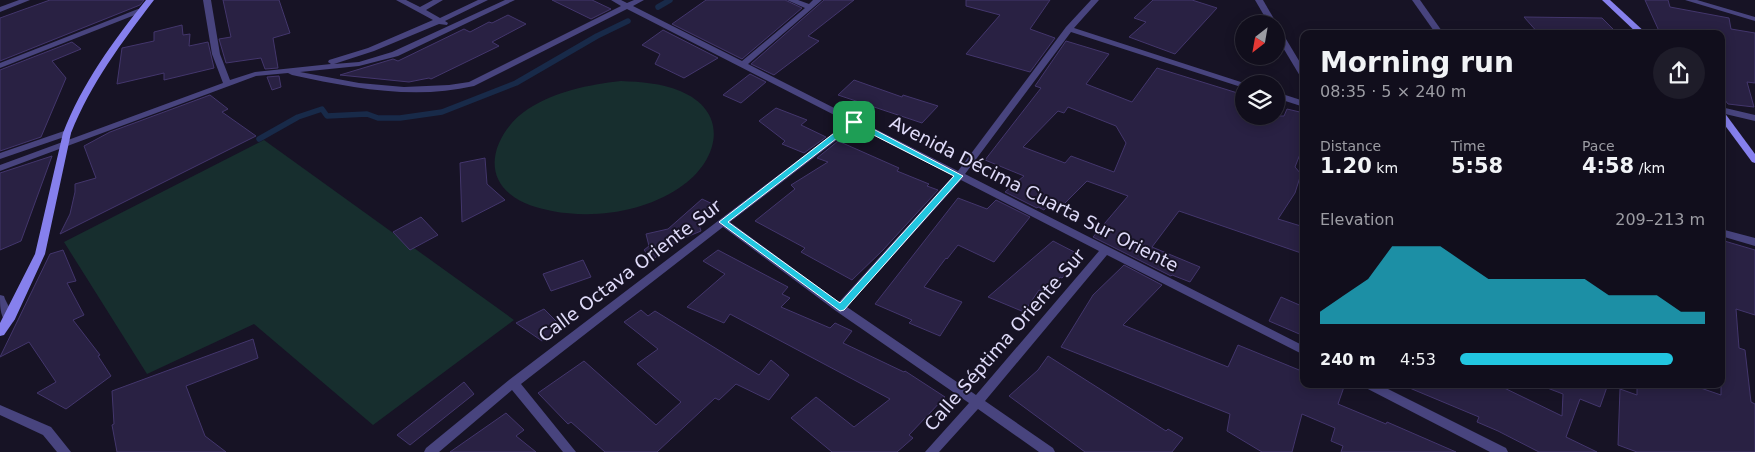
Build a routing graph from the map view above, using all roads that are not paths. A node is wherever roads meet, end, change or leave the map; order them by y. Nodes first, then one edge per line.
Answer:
1 (26, 0) edge
2 (150, 0) edge
3 (207, 0) edge
4 (400, 0) edge
5 (439, 0) edge
6 (484, 0) edge
7 (511, 0) edge
8 (614, 0) edge
9 (640, 0) edge
10 (791, 0) edge
11 (818, 0) edge
12 (1095, 0) edge
13 (1259, 0) edge
14 (1416, 0) edge
15 (1606, 0) edge
16 (1688, 0) edge
17 (627, 6) junction
18 (810, 7) junction
19 (0, 10) edge
20 (421, 10) junction
21 (141, 11) junction
22 (1268, 15) edge
23 (1755, 19) edge
24 (440, 21) junction
25 (453, 28) junction
26 (1069, 29) junction
27 (1437, 30) edge
28 (1639, 30) edge
29 (418, 31) junction
30 (430, 38) junction
31 (1285, 43) edge
32 (742, 65) junction
33 (0, 66) edge
34 (312, 68) junction
35 (1300, 69) edge
36 (282, 71) junction
37 (1235, 82) edge
38 (227, 83) junction
39 (1285, 98) edge
40 (1300, 103) edge
41 (1725, 111) edge
42 (1755, 118) edge
43 (1725, 119) edge
44 (854, 122) junction
45 (67, 133) junction
46 (66, 144) junction
47 (0, 156) edge
48 (1755, 160) edge
49 (0, 168) edge
50 (959, 176) junction
51 (723, 222) junction
52 (1725, 233) edge
53 (1755, 242) edge
54 (1106, 250) junction
55 (0, 299) edge
56 (840, 308) junction
57 (8, 319) junction
58 (0, 332) edge
59 (1300, 349) edge
60 (513, 383) junction
61 (1376, 388) edge
62 (977, 402) junction
63 (0, 410) edge
64 (6, 418) edge
65 (65, 452) edge
66 (430, 452) edge
67 (570, 452) edge
68 (931, 452) edge
69 (1049, 452) edge
70 (1502, 452) edge

1 - 19 street
2 - 21 street
3 - 38 street
4 - 20 street
5 - 20 street
6 - 24 street
7 - 25 street
8 - 17 street, Avenida Décima Cuarta Sur Oriente
9 - 17 street
10 - 18 street
11 - 18 street
12 - 26 street
13 - 22 street
14 - 27 street
15 - 28 street
16 - 23 street
17 - 32 street, Avenida Décima Cuarta Sur Oriente
17 - 36 street
18 - 32 street
20 - 24 street
21 - 33 street
21 - 45 street
24 - 25 street
24 - 29 street
25 - 30 street
26 - 37 street
26 - 50 street
29 - 30 street
29 - 34 street
30 - 34 street
31 - 35 street
32 - 44 street, Avenida Décima Cuarta Sur Oriente
34 - 36 street
36 - 38 street
38 - 46 street
39 - 40 street
41 - 42 street
43 - 48 street
44 - 50 street, Avenida Décima Cuarta Sur Oriente
44 - 51 street, Calle Octava Oriente Sur
45 - 46 street
45 - 47 street
46 - 49 street
46 - 57 street
50 - 54 street, Avenida Décima Cuarta Sur Oriente
50 - 56 street
51 - 56 street
51 - 60 street, Calle Octava Oriente Sur
52 - 53 street
54 - 59 street, Avenida Décima Cuarta Sur Oriente
54 - 62 street, Calle Séptima Oriente Sur
55 - 57 street
56 - 62 street
57 - 58 street
60 - 66 street, Calle Octava Oriente Sur
60 - 67 street
61 - 70 street
62 - 68 street, Calle Séptima Oriente Sur
62 - 69 street
63 - 64 street
64 - 65 street

